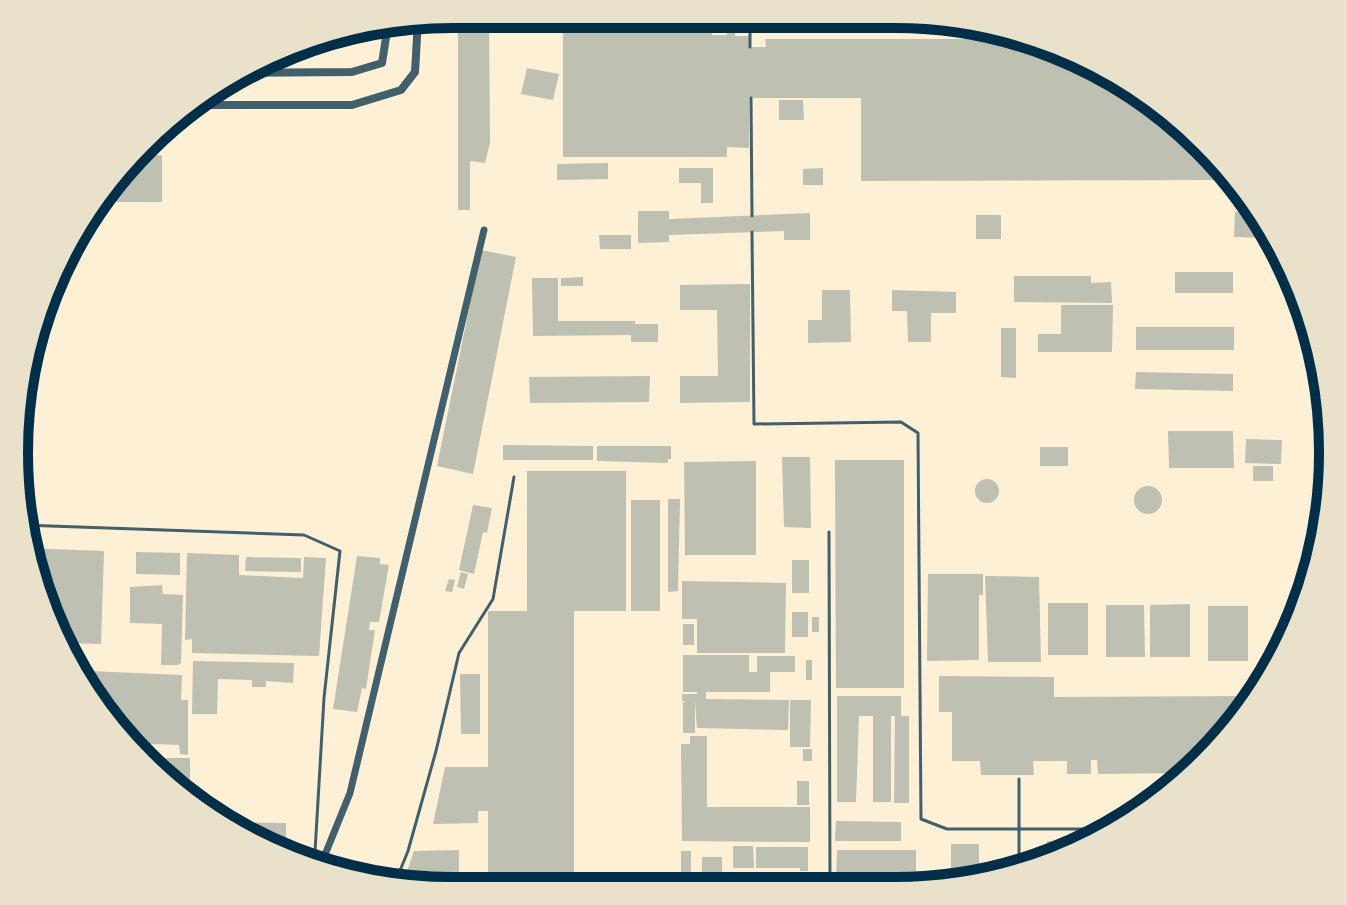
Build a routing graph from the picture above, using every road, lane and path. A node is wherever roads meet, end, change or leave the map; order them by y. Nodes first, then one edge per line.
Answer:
1 (750, 28) edge
2 (417, 30) edge
3 (387, 34) edge
4 (750, 47) dead end
5 (263, 73) edge
6 (751, 98) dead end
7 (210, 105) edge
8 (752, 216) dead end
9 (484, 230) dead end
10 (752, 232) dead end
11 (1317, 429) dead end
12 (1319, 458) edge
13 (514, 477) dead end
14 (35, 525) edge
15 (829, 532) dead end
16 (1019, 779) dead end
17 (1019, 829) junction
18 (1090, 829) edge
19 (315, 852) dead end
20 (324, 857) edge
21 (1019, 858) edge
22 (399, 873) edge
23 (830, 877) edge

1 - 4 lane
2 - 7 street
3 - 5 street
6 - 8 lane
9 - 20 street
10 - 17 lane
11 - 12 lane
13 - 22 lane
14 - 19 lane
15 - 23 lane
16 - 17 lane
17 - 18 lane
17 - 21 lane

